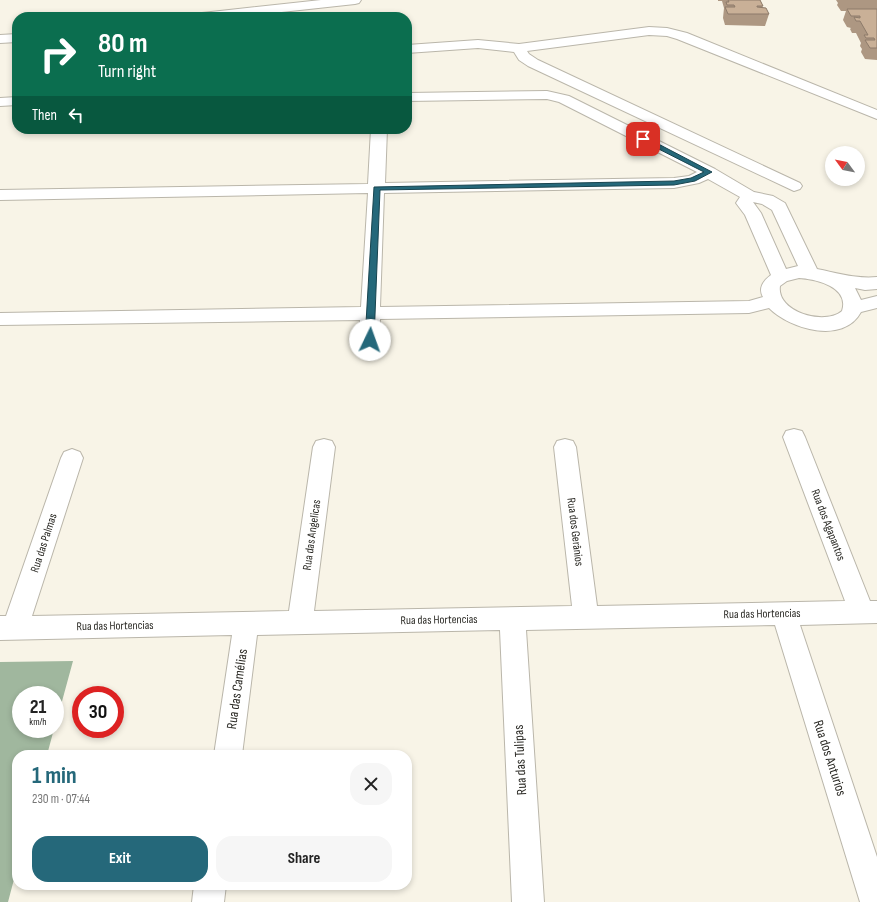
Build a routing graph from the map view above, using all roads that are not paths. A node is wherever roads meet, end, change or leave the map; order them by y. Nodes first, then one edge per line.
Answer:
1 (355, 0) edge
2 (262, 9) edge
3 (240, 12) edge
4 (12, 38) edge
5 (0, 39) edge
6 (520, 48) junction
7 (412, 49) edge
8 (412, 97) edge
9 (12, 101) edge
10 (0, 102) edge
11 (877, 115) edge
12 (379, 134) edge
13 (709, 172) junction
14 (794, 186) dead end
15 (377, 188) junction
16 (0, 195) edge
17 (749, 196) junction
18 (810, 273) junction
19 (780, 276) junction
20 (832, 279) junction
21 (877, 283) edge
22 (773, 301) junction
23 (877, 302) edge
24 (853, 308) junction
25 (371, 313) junction
26 (0, 319) edge
27 (370, 340) dead end
28 (794, 437) dead end
29 (324, 447) dead end
30 (565, 447) dead end
31 (72, 458) dead end
32 (870, 612) edge
33 (784, 614) junction
34 (586, 617) junction
35 (512, 619) junction
36 (300, 623) junction
37 (246, 624) junction
38 (8, 628) edge
39 (229, 750) edge
40 (209, 890) edge
41 (208, 902) edge
42 (528, 902) edge
43 (876, 902) edge

1 - 2 street
2 - 3 street
4 - 5 street
6 - 7 street
6 - 11 street
6 - 14 street
8 - 13 street
9 - 10 street
12 - 15 street
13 - 15 street
13 - 17 street
15 - 16 street
15 - 25 street
17 - 18 street
17 - 19 street
18 - 19 street
18 - 20 street
19 - 22 street
20 - 21 street
20 - 24 street
22 - 24 street
22 - 25 street
23 - 24 street
25 - 26 street
25 - 27 street
28 - 32 street, Rua dos Agapantos
29 - 36 street, Rua das Angelicas
30 - 34 street, Rua dos Gerânios
31 - 38 street, Rua das Palmas
32 - 33 street, Rua das Hortencias
33 - 34 street, Rua das Hortencias
33 - 43 street, Rua dos Anturios
34 - 35 street, Rua das Hortencias
35 - 36 street, Rua das Hortencias
35 - 42 street, Rua das Tulipas
36 - 37 street, Rua das Hortencias
37 - 38 street, Rua das Hortencias
37 - 39 street, Rua das Camélias
40 - 41 street

